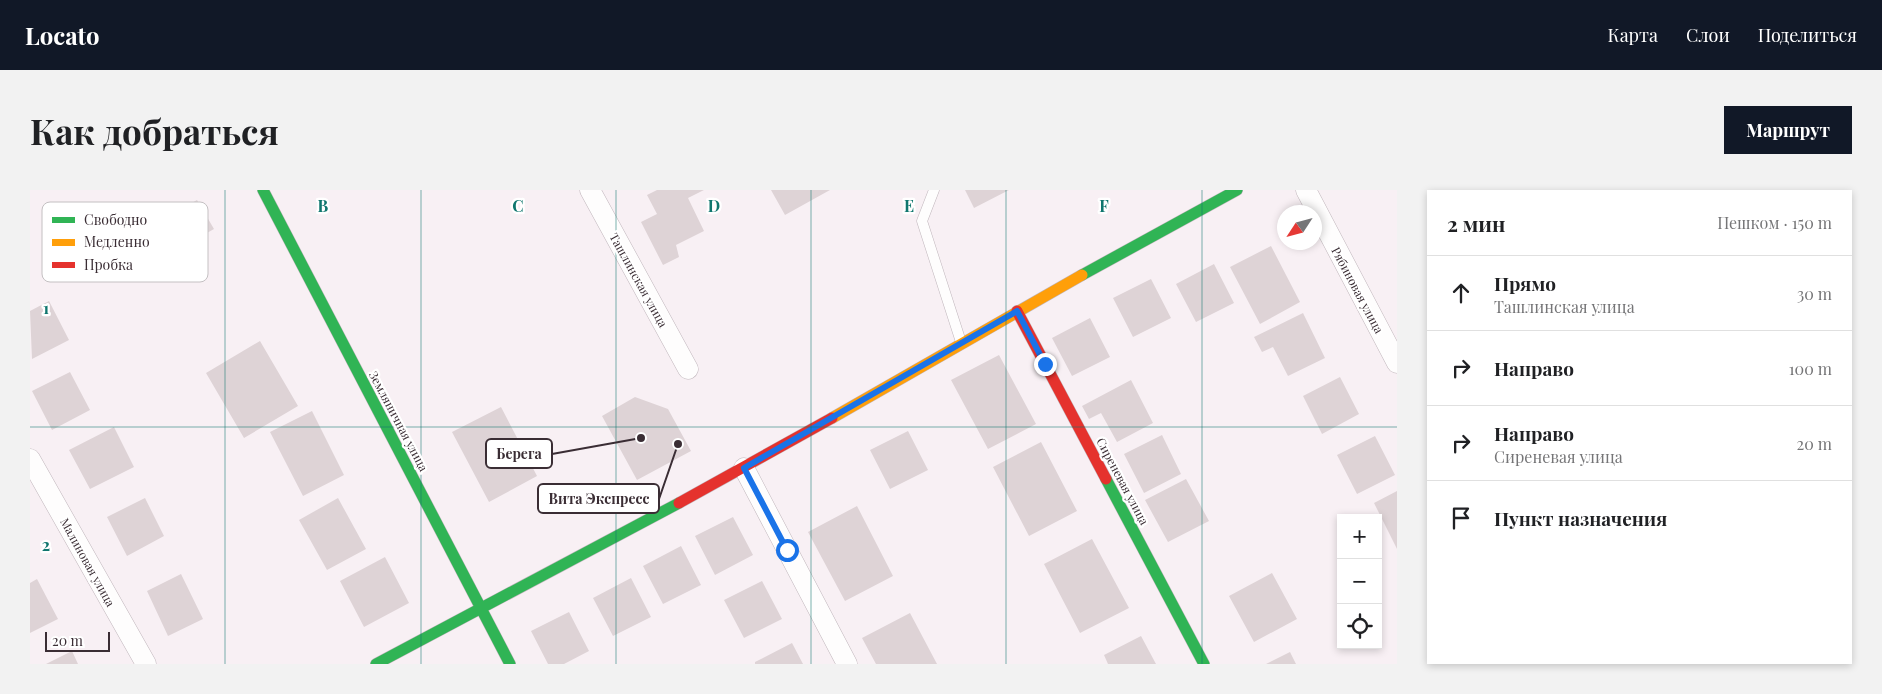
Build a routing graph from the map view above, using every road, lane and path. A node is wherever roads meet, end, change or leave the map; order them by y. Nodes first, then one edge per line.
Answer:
1 (263, 190) edge
2 (590, 190) edge
3 (934, 190) edge
4 (1236, 190) edge
5 (1306, 190) edge
6 (1017, 311) junction
7 (961, 342) junction
8 (1397, 363) edge
9 (688, 369) dead end
10 (30, 459) edge
11 (744, 468) junction
12 (481, 608) junction
13 (146, 664) edge
14 (376, 664) edge
15 (510, 664) edge
16 (847, 664) edge
17 (1204, 664) edge

1 - 12 street, Земляничная улица
2 - 9 street, Ташлинская улица
3 - 7 lane
4 - 6 street
5 - 8 street, Рябиновая улица
6 - 7 street
6 - 17 street, Сиреневая улица
7 - 11 street
10 - 13 street, Малиновая улица
11 - 12 street
11 - 16 street
12 - 14 street
12 - 15 street, Земляничная улица

